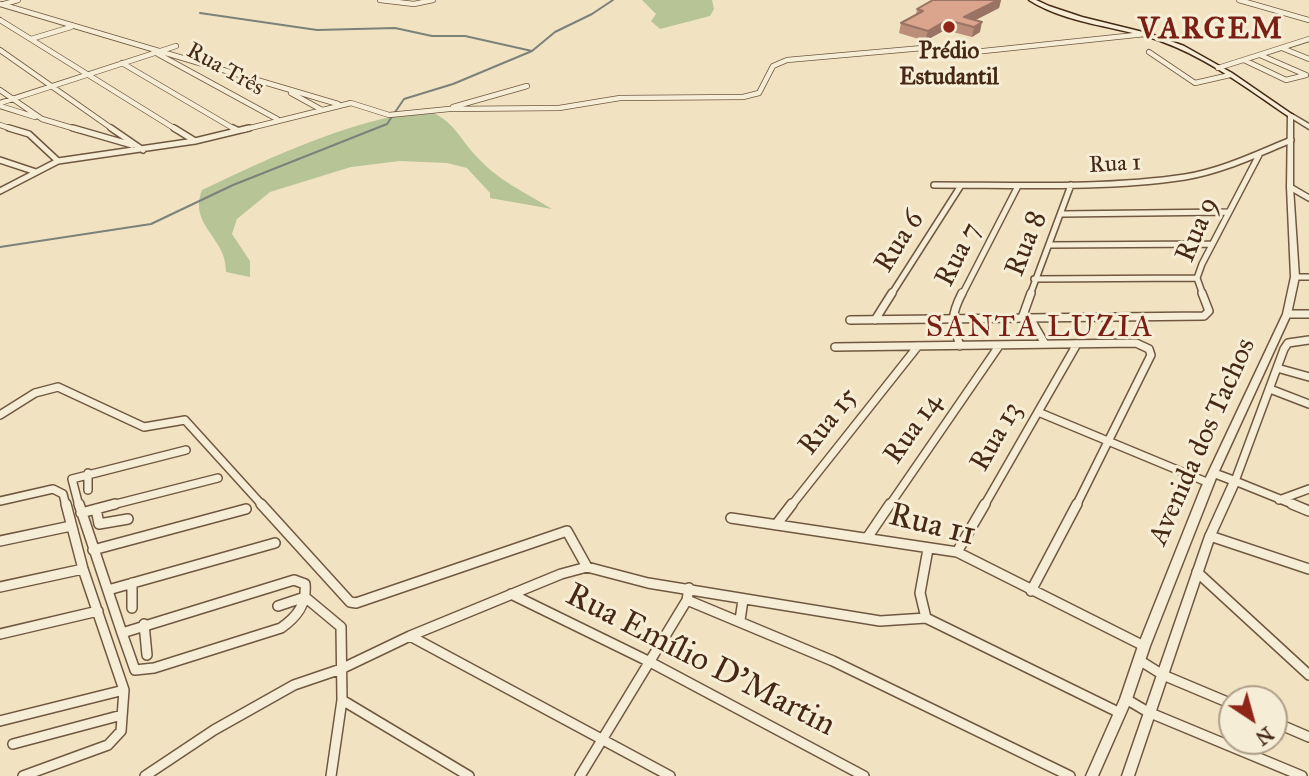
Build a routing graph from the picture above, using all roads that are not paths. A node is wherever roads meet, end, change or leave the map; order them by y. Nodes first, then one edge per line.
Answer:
1 (18, 0) edge
2 (380, 0) edge
3 (433, 0) edge
4 (1032, 0) edge
5 (1239, 0) edge
6 (425, 1) edge
7 (1, 4) edge
8 (0, 19) edge
9 (1309, 20) edge
10 (72, 26) junction
11 (1145, 34) junction
12 (32, 39) junction
13 (1309, 39) edge
14 (176, 46) dead end
15 (1281, 48) junction
16 (0, 50) edge
17 (158, 52) junction
18 (1149, 52) dead end
19 (1260, 55) junction
20 (1309, 59) edge
21 (1244, 60) junction
22 (199, 62) junction
23 (122, 63) junction
24 (186, 67) junction
25 (1219, 68) junction
26 (89, 75) junction
27 (1230, 75) junction
28 (275, 85) junction
29 (53, 86) junction
30 (527, 86) dead end
31 (0, 90) edge
32 (12, 99) junction
33 (0, 104) edge
34 (341, 105) junction
35 (449, 109) junction
36 (322, 110) junction
37 (1290, 115) junction
38 (42, 119) junction
39 (277, 119) junction
40 (0, 125) edge
41 (110, 125) junction
42 (1309, 127) edge
43 (237, 130) junction
44 (89, 134) junction
45 (1291, 140) junction
46 (195, 141) junction
47 (136, 146) junction
48 (143, 150) junction
49 (1259, 155) junction
50 (0, 160) edge
51 (58, 161) junction
52 (36, 172) junction
53 (1071, 185) junction
54 (934, 186) dead end
55 (1018, 186) junction
56 (960, 187) junction
57 (1290, 187) junction
58 (0, 191) edge
59 (1309, 198) edge
60 (1227, 212) junction
61 (1062, 214) junction
62 (1211, 244) junction
63 (1049, 245) junction
64 (1295, 277) junction
65 (1309, 277) edge
66 (1198, 278) junction
67 (1034, 279) junction
68 (1287, 314) junction
69 (1309, 314) edge
70 (1022, 318) junction
71 (1030, 318) junction
72 (850, 320) dead end
73 (875, 320) junction
74 (952, 320) junction
75 (1309, 340) edge
76 (1045, 344) junction
77 (1077, 344) junction
78 (918, 346) junction
79 (960, 346) junction
80 (999, 346) junction
81 (835, 347) dead end
82 (1277, 368) junction
83 (1309, 377) edge
84 (1270, 389) junction
85 (1309, 404) edge
86 (1038, 412) junction
87 (0, 415) edge
88 (1110, 442) junction
89 (186, 450) dead end
90 (88, 473) junction
91 (218, 478) dead end
92 (1212, 479) junction
93 (1235, 481) junction
94 (1309, 489) edge
95 (88, 490) dead end
96 (1279, 500) junction
97 (0, 501) edge
98 (96, 509) junction
99 (246, 509) dead end
100 (1309, 511) edge
101 (81, 513) junction
102 (731, 518) dead end
103 (128, 519) dead end
104 (776, 525) junction
105 (71, 526) junction
106 (1210, 536) junction
107 (867, 538) junction
108 (0, 541) edge
109 (275, 543) dead end
110 (928, 549) junction
111 (93, 550) junction
112 (957, 552) junction
113 (1296, 563) junction
114 (587, 567) junction
115 (83, 569) junction
116 (1309, 569) edge
117 (1197, 572) junction
118 (1309, 576) edge
119 (132, 583) junction
120 (0, 587) edge
121 (689, 588) junction
122 (108, 590) junction
123 (1031, 591) junction
124 (511, 594) junction
125 (305, 597) junction
126 (687, 600) junction
127 (743, 600) junction
128 (278, 606) dead end
129 (132, 608) dead end
130 (99, 611) junction
131 (926, 618) junction
132 (740, 620) junction
133 (144, 624) junction
134 (122, 633) junction
135 (0, 634) edge
136 (410, 636) junction
137 (1144, 646) junction
138 (147, 655) dead end
139 (1139, 660) junction
140 (650, 662) junction
141 (341, 669) junction
142 (1163, 675) junction
143 (1309, 675) edge
144 (124, 690) junction
145 (1218, 698) edge
146 (1126, 699) junction
147 (342, 700) junction
148 (1148, 712) junction
149 (1120, 713) junction
150 (122, 715) junction
151 (0, 721) edge
152 (1288, 728) edge
153 (1309, 737) edge
154 (603, 739) junction
155 (13, 744) dead end
156 (23, 776) edge
157 (145, 776) edge
158 (331, 776) edge
159 (469, 776) edge
160 (580, 776) edge
161 (670, 776) edge
162 (864, 776) edge
163 (1070, 776) edge
164 (1092, 776) edge
165 (1128, 776) edge
166 (1302, 776) edge

1 - 7 street
2 - 6 street
3 - 6 street
4 - 11 main road
5 - 9 street
7 - 10 street
8 - 12 street
10 - 12 street
10 - 17 street
11 - 25 main road
11 - 35 street
12 - 26 street
13 - 15 street
14 - 17 street
15 - 19 street
15 - 20 street
16 - 29 street
17 - 22 street
17 - 23 street
17 - 24 street, Rua Três
18 - 27 street
19 - 21 street
19 - 21 street
21 - 25 street
22 - 24 street
22 - 28 street
23 - 26 street
23 - 43 street
24 - 39 street, Rua Três
25 - 27 main road
26 - 29 street
26 - 46 street
27 - 37 main road
28 - 34 street
28 - 36 street
29 - 32 street
29 - 41 street
30 - 35 street
31 - 32 street
32 - 33 street
32 - 38 street
33 - 38 street
34 - 35 street
34 - 36 street
36 - 39 street
37 - 42 street
37 - 45 street, Avenida dos Tachos
38 - 44 street
39 - 43 street
40 - 51 street
41 - 44 street
41 - 47 street
43 - 46 street
44 - 47 street
45 - 49 street, Rua 1
45 - 57 street, Avenida dos Tachos
46 - 48 street
47 - 48 street
48 - 51 street
49 - 53 street, Rua 1
49 - 60 street, Rua 9
50 - 52 street
51 - 52 street
52 - 58 street
53 - 55 street, Rua 1
53 - 61 street, Rua 8
54 - 56 street, Rua 1
55 - 56 street, Rua 1
55 - 74 street, Rua 7
56 - 73 street, Rua 6
57 - 59 street
57 - 64 street, Avenida dos Tachos
60 - 61 street
60 - 62 street, Rua 9
61 - 63 street, Rua 8
62 - 63 street
62 - 66 street, Rua 9
63 - 67 street, Rua 8
64 - 65 street
64 - 68 street, Avenida dos Tachos
66 - 67 street
66 - 71 street, Rua 9
67 - 70 street, Rua 8
68 - 69 street
68 - 92 street, Avenida dos Tachos
70 - 71 street
70 - 74 street
71 - 76 street, Rua 8
72 - 73 street
73 - 74 street
74 - 79 street, Rua 7
75 - 82 street, Avenida dos Tachos
76 - 77 street
76 - 80 street
77 - 86 street, Rua 13
77 - 88 street
78 - 79 street
78 - 81 street
78 - 104 street, Rua 15
79 - 80 street
80 - 107 street, Rua 14
82 - 83 street
82 - 84 street, Avenida dos Tachos
84 - 85 street
84 - 93 street, Avenida dos Tachos
86 - 88 street
86 - 112 street, Rua 13
87 - 114 street
88 - 92 street
88 - 123 street
89 - 90 street
90 - 95 street
90 - 101 street
91 - 98 street
92 - 93 street
92 - 137 street, Avenida dos Tachos
93 - 96 street
93 - 106 street, Avenida dos Tachos
94 - 96 street
96 - 100 street
97 - 105 street
98 - 101 street
98 - 103 street
99 - 111 street
101 - 111 street
102 - 104 street, Rua 11
104 - 107 street, Rua 11
105 - 108 street
105 - 115 street
106 - 113 street
106 - 117 street, Avenida dos Tachos
107 - 110 street, Rua 11
109 - 119 street
110 - 112 street, Rua 11
110 - 131 street
111 - 122 street
112 - 123 street, Rua 11
113 - 116 street
113 - 118 street
114 - 121 street
114 - 124 street
115 - 120 street
115 - 130 street
117 - 142 street, Avenida dos Tachos
117 - 143 street
119 - 122 street
119 - 129 street
121 - 126 street
121 - 127 street
122 - 134 street
123 - 137 street, Rua 11
124 - 136 street
124 - 140 street, Rua Emílio D'Martin
125 - 128 street
125 - 133 street
125 - 134 street
125 - 141 street
126 - 132 street
126 - 140 street
127 - 131 street
127 - 132 street
130 - 135 street
130 - 144 street
131 - 149 street
132 - 163 street
133 - 134 street
133 - 138 street
136 - 141 street
136 - 154 street
137 - 139 street, Avenida dos Tachos
139 - 142 street
139 - 146 street, Avenida dos Tachos
140 - 154 street
140 - 162 street, Rua Emílio D'Martin
141 - 147 street
141 - 157 street
142 - 145 street
142 - 148 street, Avenida dos Tachos
144 - 150 street
144 - 151 street
146 - 148 street
146 - 149 street, Avenida dos Tachos
147 - 158 street
147 - 159 street
148 - 165 street, Avenida dos Tachos
148 - 166 street
149 - 164 street, Avenida dos Tachos
150 - 155 street
150 - 156 street
152 - 153 street
154 - 160 street
154 - 161 street

